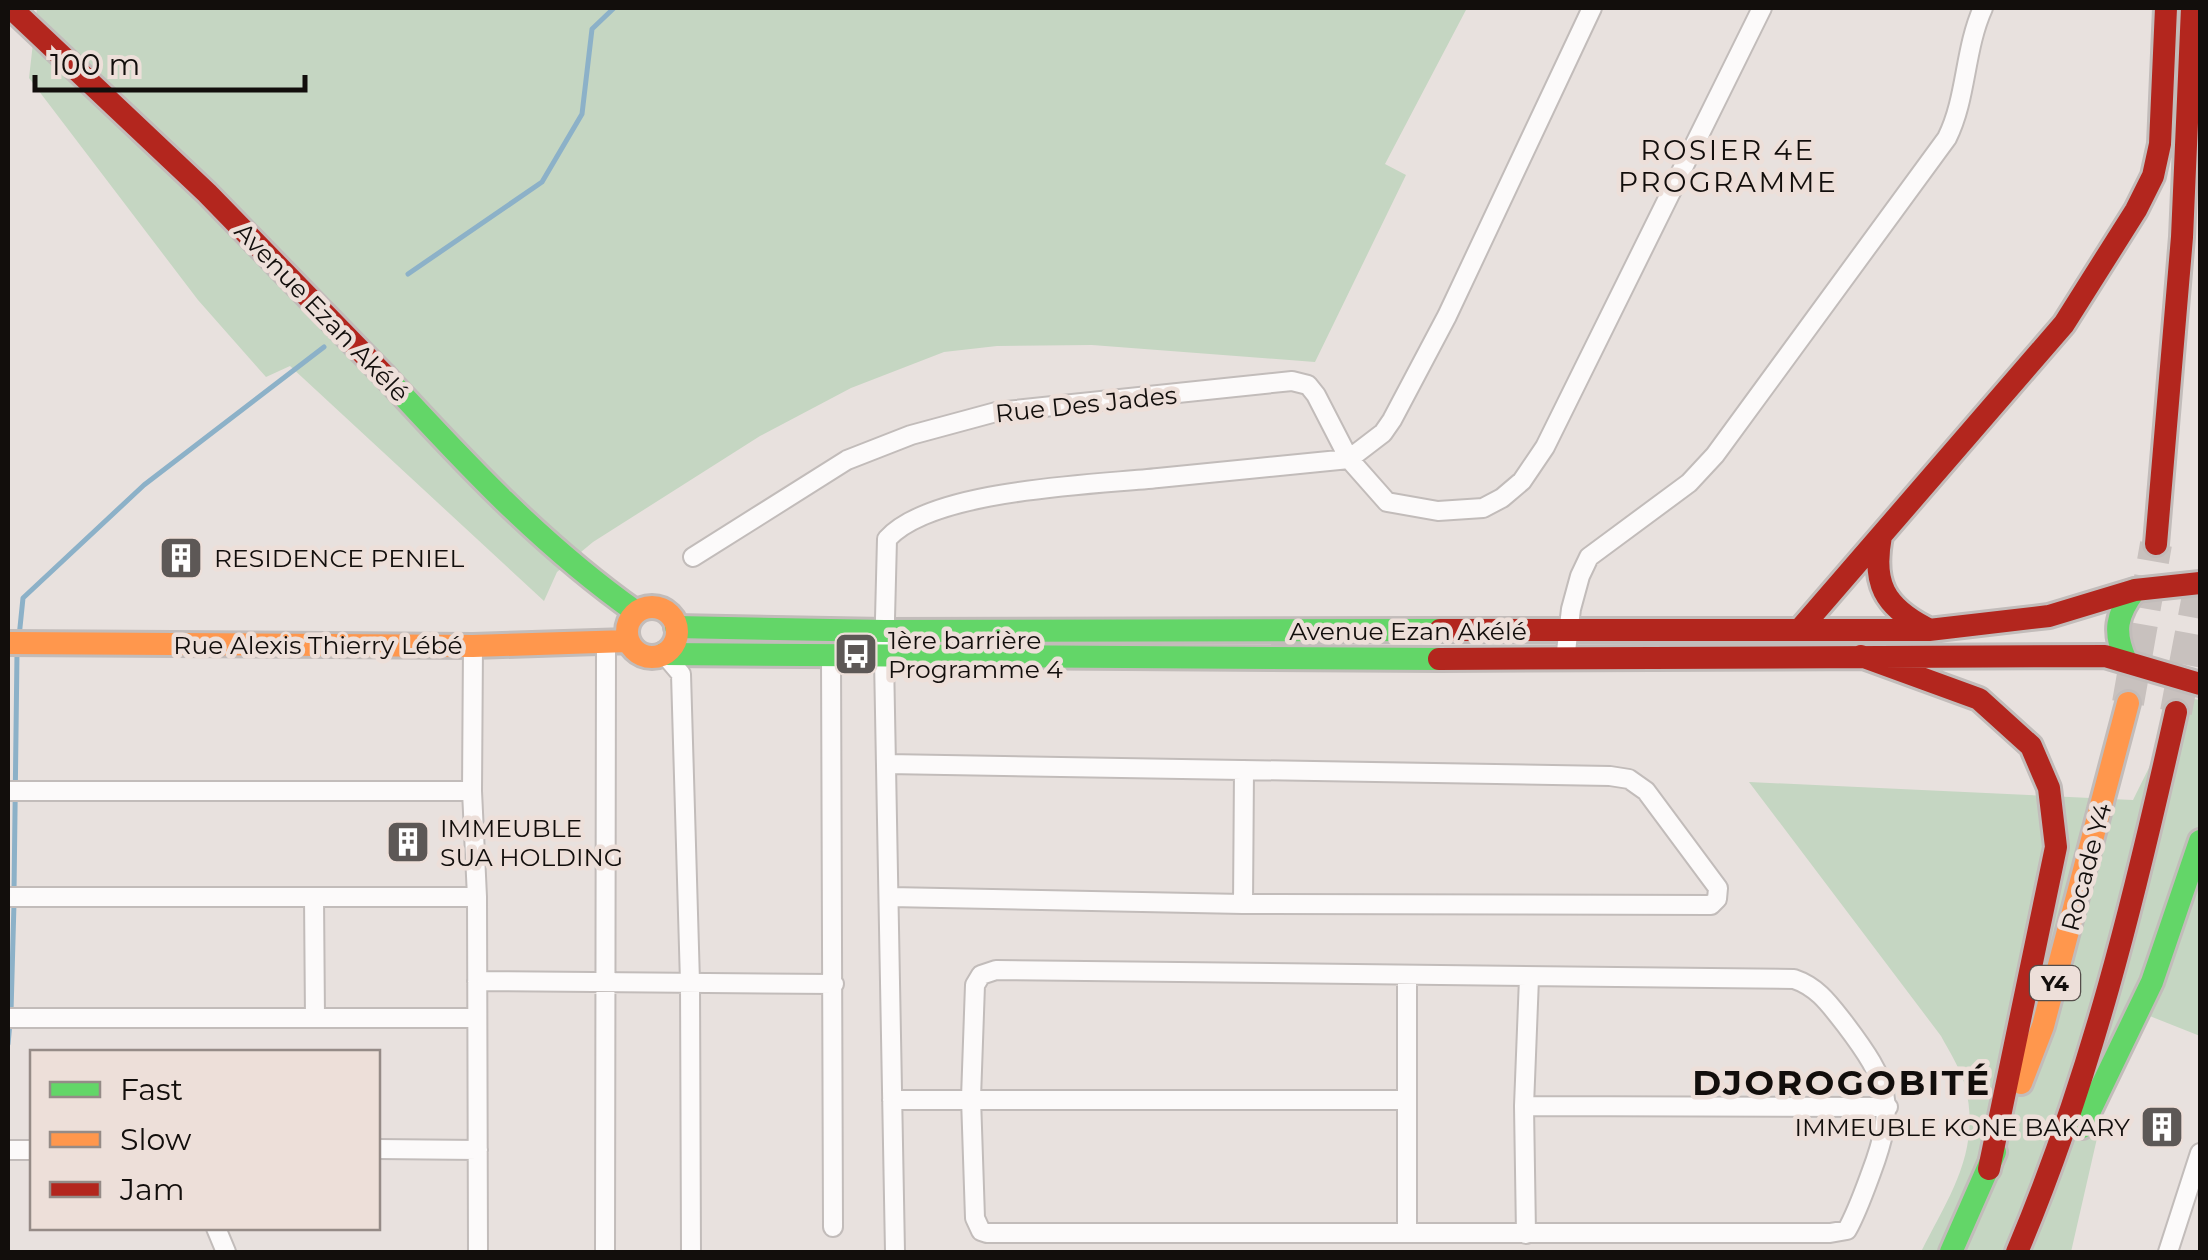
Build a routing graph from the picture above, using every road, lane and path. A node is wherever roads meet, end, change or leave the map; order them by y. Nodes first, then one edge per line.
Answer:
1 (11, 8) edge
2 (1592, 8) edge
3 (1762, 8) edge
4 (1982, 8) edge
5 (2166, 8) edge
6 (2192, 8) edge
7 (1349, 459) junction
8 (1881, 536) junction
9 (2156, 544) tunnel mouth
10 (693, 556) dead end
11 (2200, 583) edge
12 (2136, 590) junction
13 (636, 612) junction
14 (676, 627) junction
15 (1801, 628) junction
16 (1567, 630) junction
17 (1929, 630) junction
18 (884, 631) junction
19 (617, 642) junction
20 (8, 643) edge
21 (473, 646) junction
22 (664, 654) junction
23 (1860, 656) junction
24 (832, 657) junction
25 (884, 658) junction
26 (1565, 660) junction
27 (2126, 661) junction
28 (2200, 684) edge
29 (2128, 703) tunnel mouth
30 (2176, 712) tunnel mouth
31 (887, 764) junction
32 (1244, 770) junction
33 (8, 791) edge
34 (472, 791) junction
35 (2200, 841) edge
36 (8, 897) edge
37 (314, 897) junction
38 (477, 897) junction
39 (890, 897) junction
40 (1243, 904) junction
41 (1406, 976) junction
42 (1529, 978) junction
43 (477, 981) junction
44 (604, 982) junction
45 (690, 982) junction
46 (834, 984) junction
47 (8, 1018) edge
48 (315, 1018) junction
49 (477, 1018) junction
50 (972, 1098) junction
51 (892, 1100) junction
52 (1407, 1100) junction
53 (1524, 1106) junction
54 (1888, 1107) junction
55 (380, 1149) edge
56 (478, 1150) junction
57 (2200, 1153) edge
58 (1989, 1169) junction
59 (2047, 1187) junction
60 (834, 1227) dead end
61 (1407, 1232) junction
62 (1526, 1234) junction
63 (478, 1252) edge
64 (605, 1252) edge
65 (691, 1252) edge
66 (894, 1252) edge
67 (1951, 1252) edge
68 (2017, 1252) edge
69 (2168, 1252) edge

1 - 13 main road, Avenue Ezan Akélé
2 - 7 street
3 - 7 street, Rue Des Jades
4 - 16 street
5 - 8 main road
6 - 9 main road
7 - 10 street, Rue Des Jades
7 - 18 street
8 - 15 main road
8 - 17 main road
11 - 12 main road, Avenue Ezan Akélé
12 - 17 main road, Avenue Ezan Akélé
12 - 27 main road
13 - 14 main road
13 - 19 main road
14 - 18 main road, Avenue Ezan Akélé
14 - 22 main road
15 - 16 main road, Avenue Ezan Akélé
15 - 17 main road, Avenue Ezan Akélé
16 - 18 main road, Avenue Ezan Akélé
16 - 26 street
18 - 25 street
19 - 21 main road, Rue Alexis Thierry Lébé
19 - 22 main road
19 - 44 street
20 - 21 main road, Rue Alexis Thierry Lébé
21 - 34 street
22 - 24 main road, Avenue Ezan Akélé
22 - 45 street
23 - 26 main road, Avenue Ezan Akélé
23 - 27 main road, Avenue Ezan Akélé
23 - 58 main road
24 - 25 main road, Avenue Ezan Akélé
24 - 46 street
25 - 26 main road, Avenue Ezan Akélé
25 - 31 street
27 - 28 main road, Avenue Ezan Akélé
29 - 58 main road, Rocade Y4 / Y4
30 - 59 main road, Rocade Y4 / Y4
31 - 32 street
31 - 39 street
32 - 40 street
32 - 40 street
33 - 34 street
34 - 38 street
35 - 59 main road
36 - 37 street
37 - 38 street
37 - 48 street
38 - 43 street
39 - 40 street
39 - 51 street
41 - 42 street
41 - 50 street
41 - 52 street
42 - 53 street
42 - 54 street
43 - 44 street
43 - 49 street
44 - 45 street
44 - 64 street
45 - 46 street
45 - 65 street
46 - 60 street
47 - 48 street
48 - 49 street
49 - 56 street
50 - 51 street
50 - 52 street
50 - 61 street
51 - 66 street
52 - 61 street
53 - 54 street
53 - 62 street
54 - 62 street
55 - 56 street
56 - 63 street
57 - 69 street
58 - 67 main road, Rocade Y4 / Y4
59 - 68 main road, Rocade Y4 / Y4
61 - 62 street

